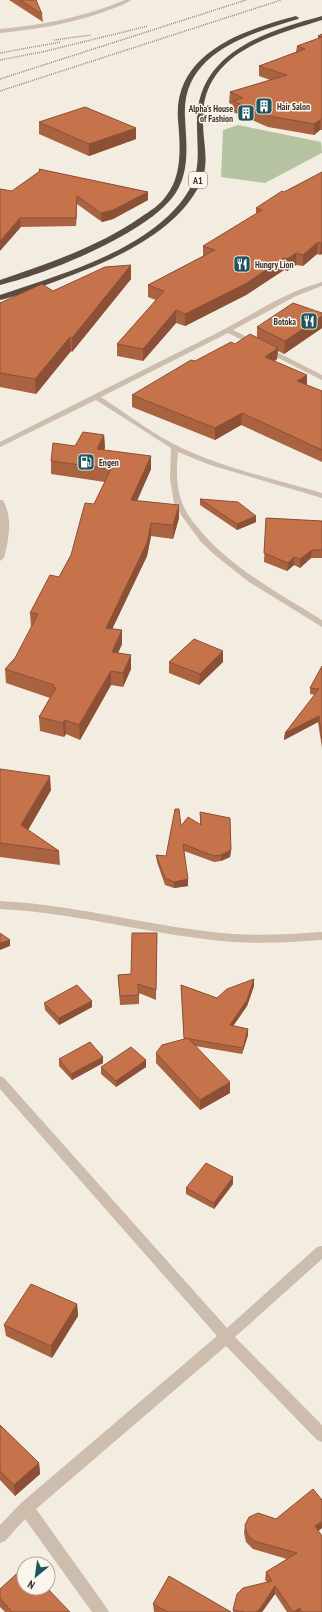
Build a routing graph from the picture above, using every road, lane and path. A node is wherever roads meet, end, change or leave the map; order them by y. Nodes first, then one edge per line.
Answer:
1 (129, 0) edge
2 (301, 16) dead end
3 (322, 18) edge
4 (0, 31) edge
5 (0, 283) edge
6 (322, 284) edge
7 (0, 298) edge
8 (228, 330) junction
9 (322, 378) edge
10 (95, 396) junction
11 (0, 445) edge
12 (175, 447) junction
13 (322, 496) edge
14 (1, 506) edge
15 (0, 558) edge
16 (322, 624) edge
17 (0, 905) edge
18 (322, 936) edge
19 (0, 1081) edge
20 (322, 1250) edge
21 (226, 1337) junction
22 (322, 1435) edge
23 (26, 1508) junction
24 (0, 1536) edge
25 (101, 1612) edge

1 - 4 street
2 - 5 highway, A1
3 - 7 highway, A1
6 - 8 street
8 - 9 street
8 - 10 street
10 - 11 street
10 - 12 street
12 - 13 street
12 - 16 street
14 - 15 street
17 - 18 street
19 - 21 street
20 - 21 street
21 - 22 street
21 - 23 street
23 - 24 street
23 - 25 street

